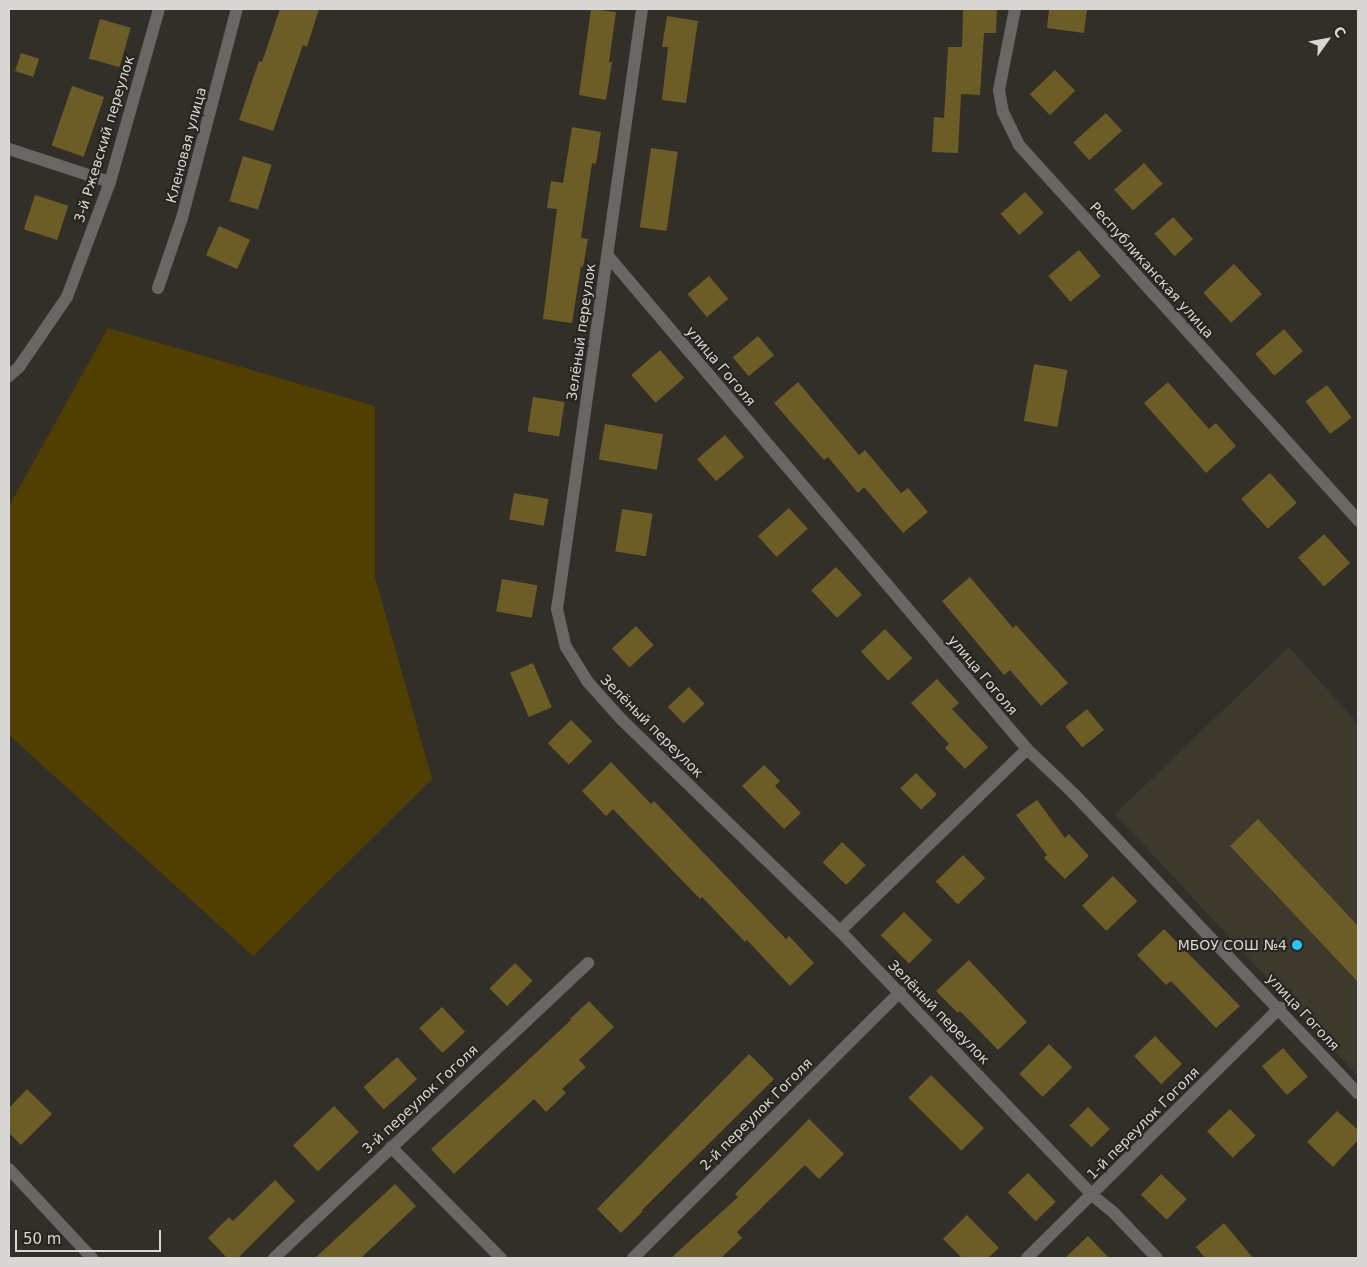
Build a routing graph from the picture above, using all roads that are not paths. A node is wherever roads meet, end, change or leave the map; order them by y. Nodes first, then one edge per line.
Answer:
1 (159, 9) edge
2 (238, 9) edge
3 (642, 9) edge
4 (1015, 9) edge
5 (9, 149) edge
6 (110, 182) junction
7 (608, 256) junction
8 (158, 288) dead end
9 (9, 376) edge
10 (1358, 520) edge
11 (1026, 749) junction
12 (840, 931) junction
13 (588, 963) dead end
14 (900, 992) junction
15 (1280, 1008) junction
16 (1358, 1093) edge
17 (391, 1147) junction
18 (9, 1169) edge
19 (1092, 1195) junction
20 (92, 1258) edge
21 (274, 1258) edge
22 (501, 1258) edge
23 (633, 1258) edge
24 (1027, 1258) edge
25 (1157, 1258) edge

1 - 6 street, 3-й Ржевский переулок
2 - 8 street, Кленовая улица
3 - 7 street, Зелёный переулок
4 - 10 street, Республиканская улица
5 - 6 street
6 - 9 street, 3-й Ржевский переулок
7 - 11 street, улица Гоголя
7 - 12 street, Зелёный переулок
11 - 12 street
11 - 15 street, улица Гоголя
12 - 14 street, Зелёный переулок
13 - 17 street, 3-й переулок Гоголя
14 - 19 street, Зелёный переулок
14 - 23 street, 2-й переулок Гоголя
15 - 16 street, улица Гоголя
15 - 19 street, 1-й переулок Гоголя
17 - 21 street, 3-й переулок Гоголя
17 - 22 street
18 - 20 street
19 - 24 street, 1-й переулок Гоголя
19 - 25 street, Зелёный переулок

